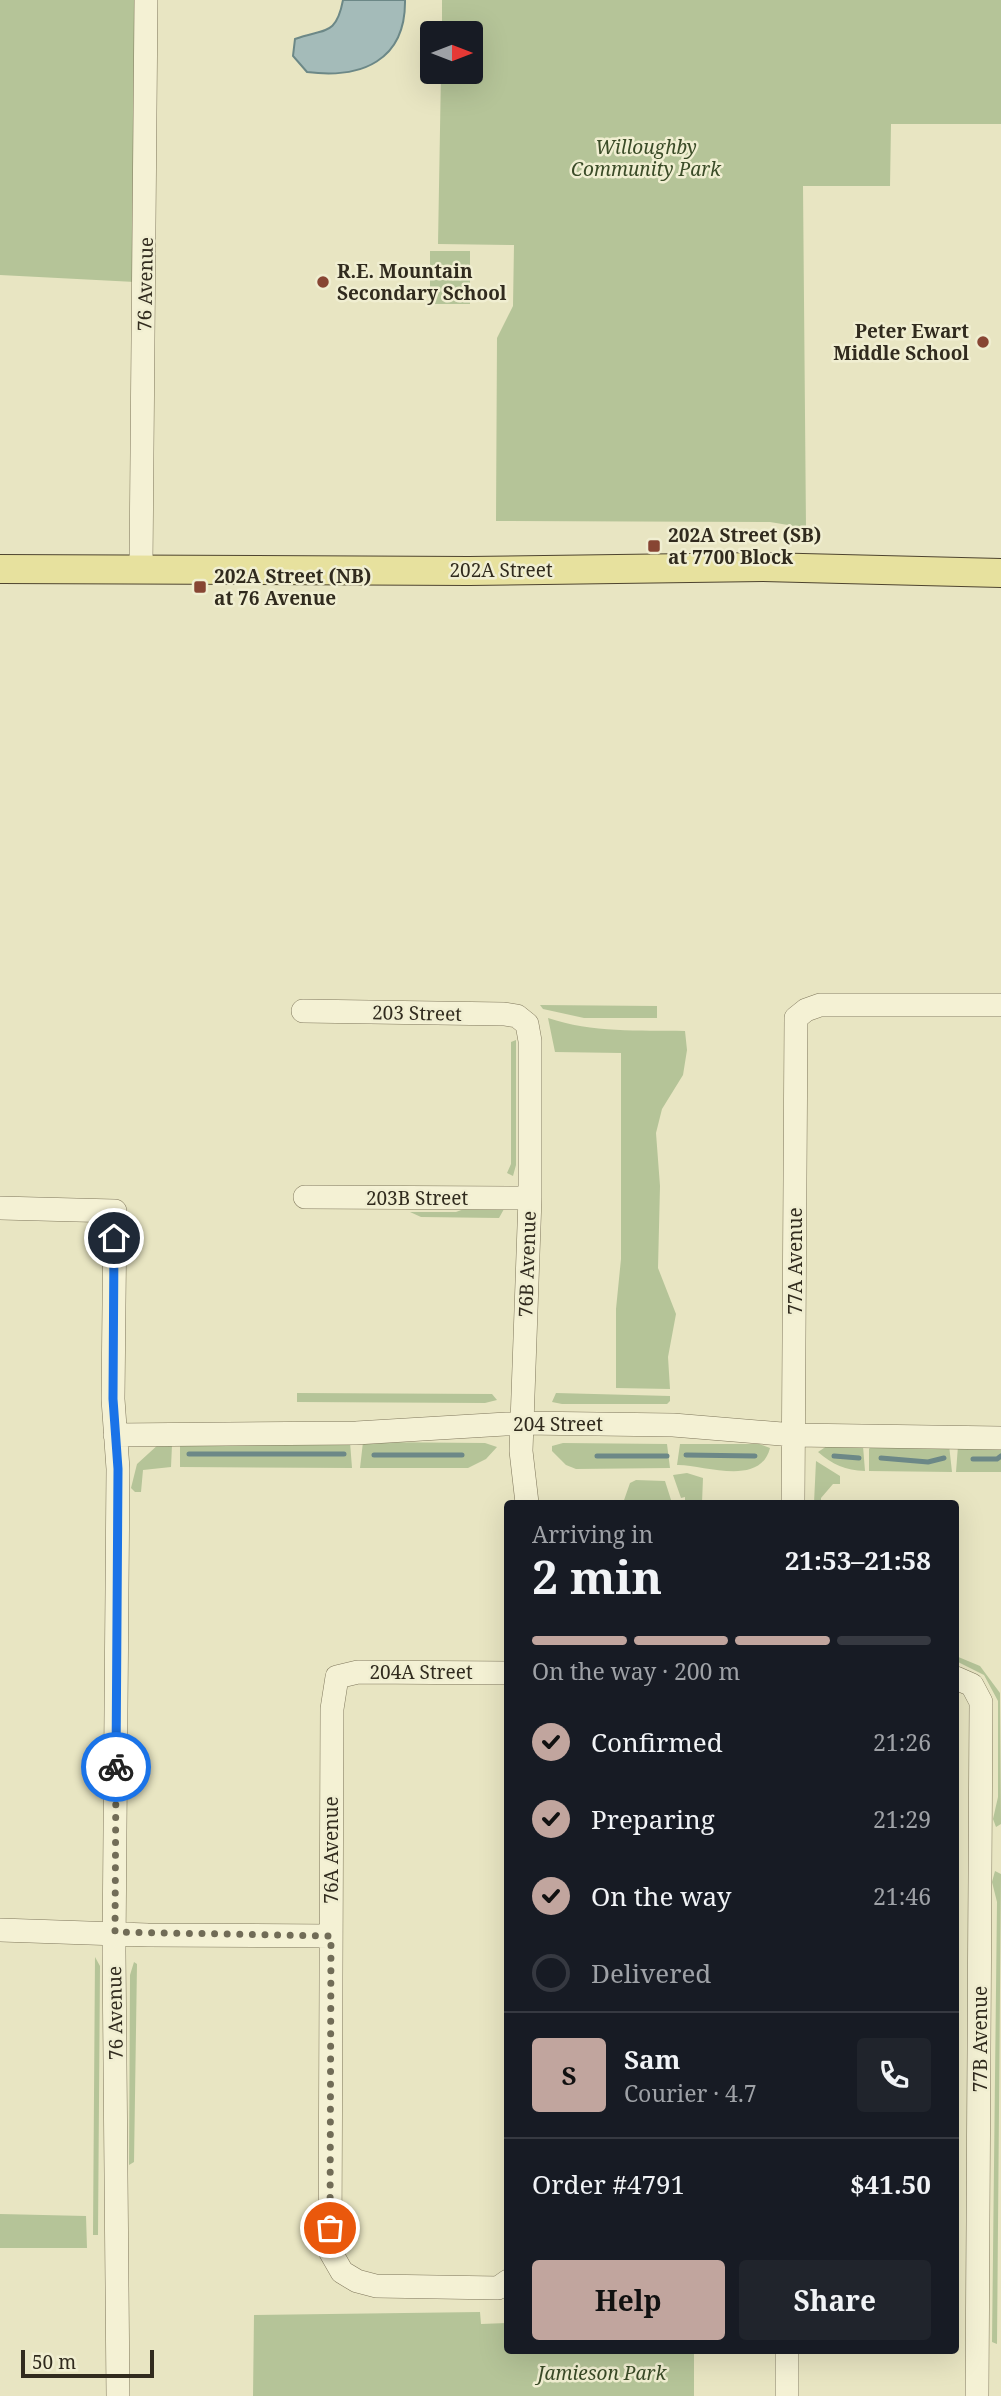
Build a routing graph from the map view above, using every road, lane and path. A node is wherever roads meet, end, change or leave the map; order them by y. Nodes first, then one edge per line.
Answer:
1 (146, 0) edge
2 (141, 567) junction
3 (0, 569) edge
4 (1001, 573) edge
5 (1001, 1004) edge
6 (303, 1011) dead end
7 (527, 1024) joint
8 (305, 1197) dead end
9 (530, 1198) junction
10 (0, 1208) edge
11 (523, 1423) junction
12 (115, 1435) junction
13 (794, 1436) junction
14 (1001, 1438) edge
15 (527, 1500) edge
16 (793, 1500) edge
17 (504, 1672) edge
18 (337, 1677) joint
19 (964, 1681) edge
20 (991, 1850) edge
21 (0, 1930) edge
22 (115, 1932) junction
23 (331, 1936) junction
24 (504, 2284) edge
25 (787, 2354) edge
26 (118, 2396) edge
27 (787, 2396) edge
28 (977, 2396) edge

1 - 2 street, 76 Avenue
2 - 3 main road, 202A Street
2 - 4 main road, 202A Street
5 - 13 street, 77A Avenue
6 - 7 street, 203 Street
7 - 9 street, 76B Avenue
8 - 9 street, 203B Street
9 - 11 street, 76B Avenue
10 - 12 street, 76 Avenue
11 - 12 street, 204 Street
11 - 13 street, 204 Street
11 - 15 street, 76B Avenue
12 - 22 street, 76 Avenue
13 - 14 street, 204 Street
13 - 16 street, 77A Avenue
17 - 18 street, 204A Street
18 - 23 street, 76A Avenue
19 - 20 street, 77B Avenue
20 - 28 street, 77B Avenue
21 - 22 street
22 - 23 street
22 - 26 street, 76 Avenue
23 - 24 street, 76A Avenue
25 - 27 street

